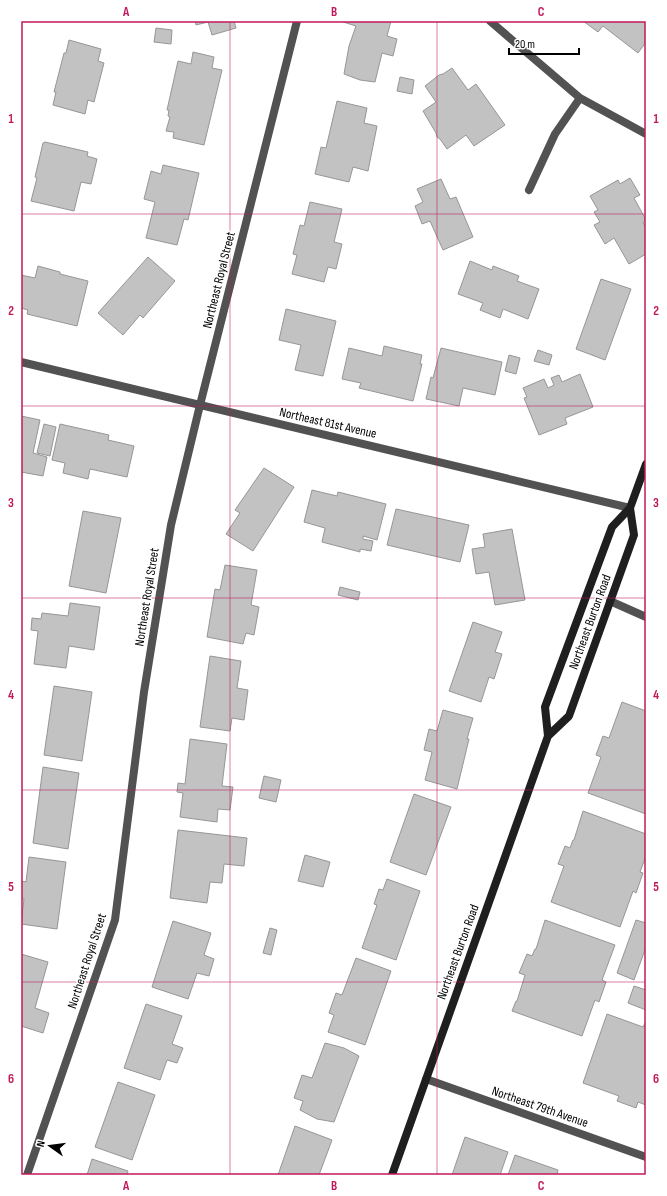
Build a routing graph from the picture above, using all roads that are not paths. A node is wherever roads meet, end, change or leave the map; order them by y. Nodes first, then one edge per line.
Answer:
1 (297, 21) edge
2 (490, 21) edge
3 (580, 98) junction
4 (646, 134) edge
5 (529, 190) dead end
6 (21, 362) edge
7 (200, 405) junction
8 (646, 464) edge
9 (630, 508) junction
10 (610, 601) junction
11 (646, 617) edge
12 (548, 736) junction
13 (426, 1079) junction
14 (646, 1157) edge
15 (27, 1175) edge
16 (392, 1175) edge

1 - 7 street, Northeast Royal Street
2 - 3 street
3 - 4 street
3 - 5 street
6 - 7 street, Northeast 81st Avenue
7 - 9 street, Northeast 81st Avenue
7 - 15 street, Northeast Royal Street
8 - 9 main road, Northeast Burton Road
9 - 10 main road, Northeast Burton Road
9 - 12 main road, Northeast Burton Road
10 - 11 street
10 - 12 main road, Northeast Burton Road
12 - 13 main road, Northeast Burton Road
13 - 14 street, Northeast 79th Avenue
13 - 16 main road, Northeast Burton Road

